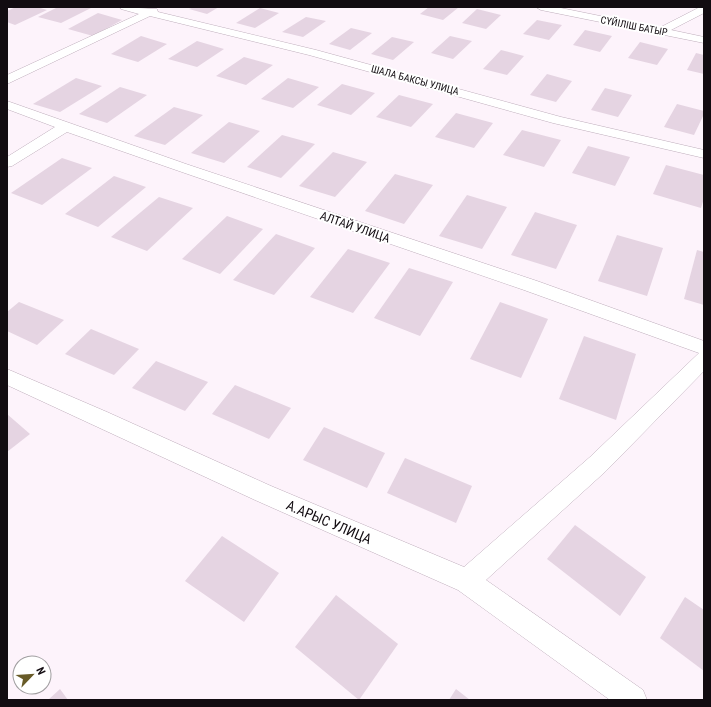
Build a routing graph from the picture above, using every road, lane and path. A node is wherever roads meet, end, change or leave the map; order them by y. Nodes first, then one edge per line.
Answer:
1 (125, 7) edge
2 (162, 7) edge
3 (541, 7) edge
4 (704, 9) edge
5 (150, 13) junction
6 (661, 32) junction
7 (704, 40) edge
8 (7, 80) edge
9 (7, 105) edge
10 (65, 127) junction
11 (704, 154) edge
12 (7, 163) edge
13 (704, 348) edge
14 (704, 359) edge
15 (7, 377) edge
16 (467, 581) junction
17 (632, 700) edge

1 - 5 street, ШАЛА БАКСЫ УЛИЦА
2 - 5 street
3 - 6 street, СҮЙІЛІШ БАТЫР
4 - 6 street
5 - 8 street
5 - 11 street, ШАЛА БАКСЫ УЛИЦА
6 - 7 street, СҮЙІЛІШ БАТЫР
9 - 10 street, АЛТАЙ УЛИЦА
10 - 12 street
10 - 13 street, АЛТАЙ УЛИЦА
14 - 16 street
15 - 16 street, А.АРЫС УЛИЦА
16 - 17 street, А.АРЫС УЛИЦА

